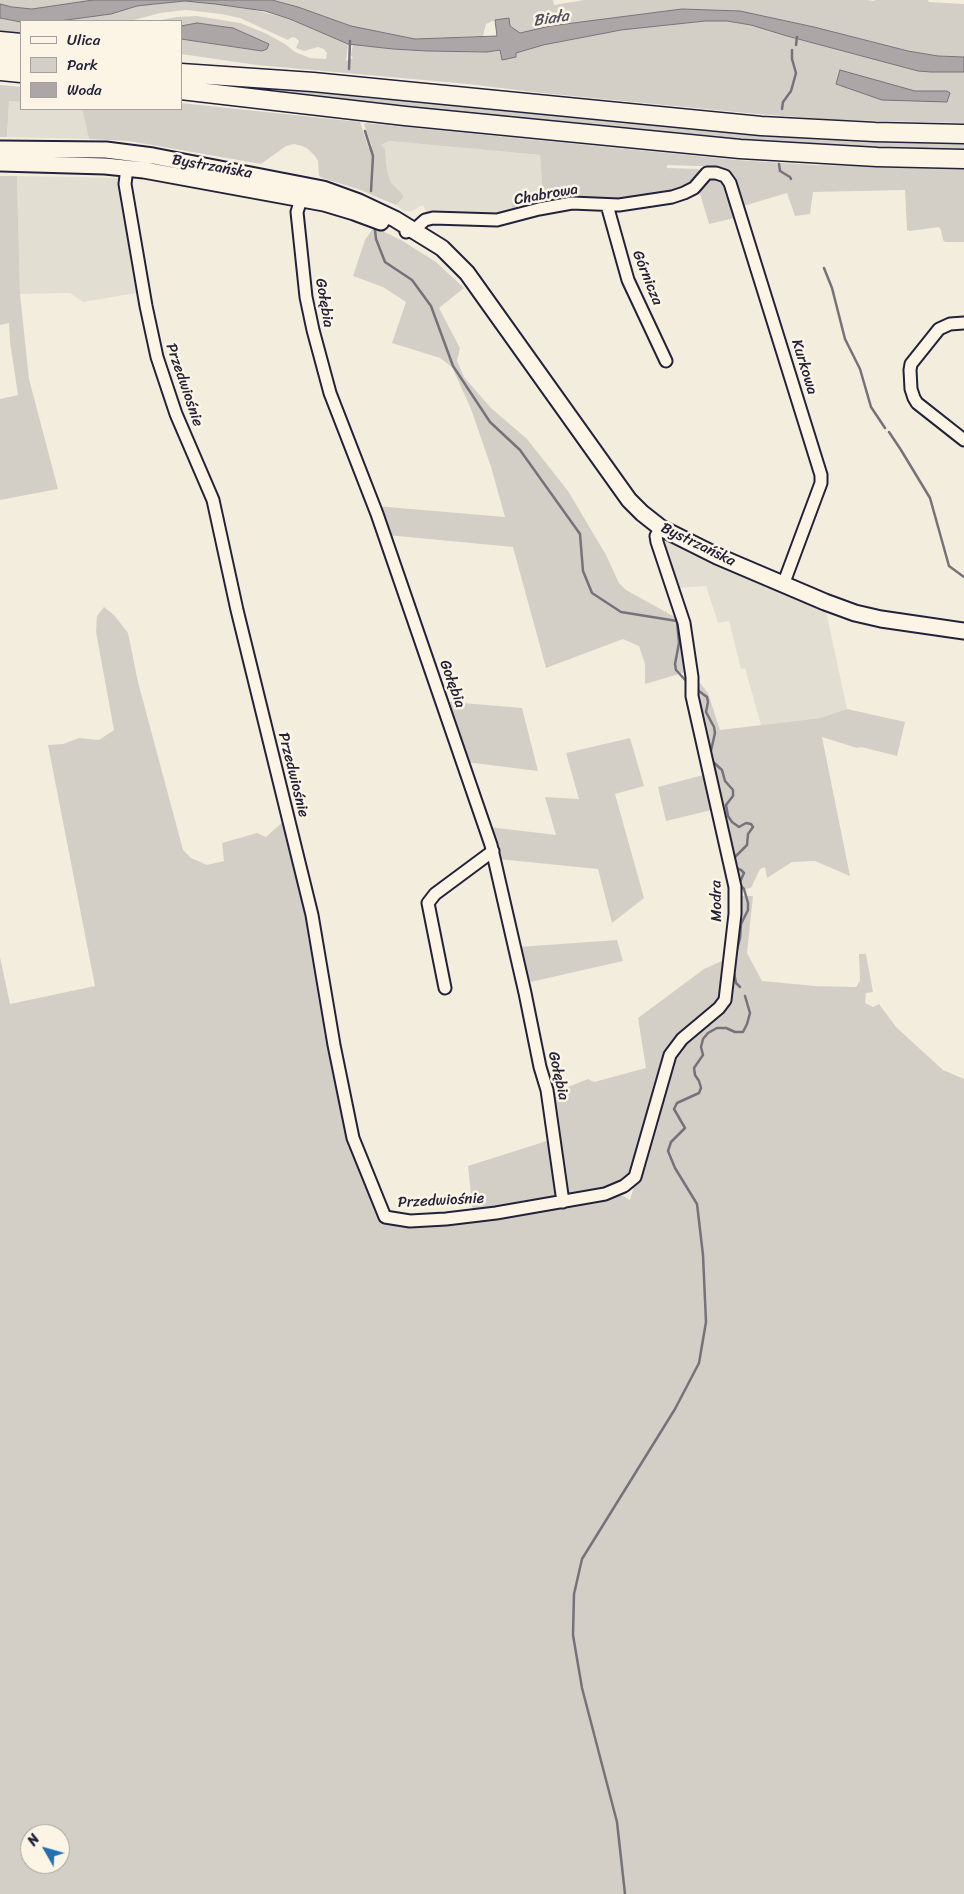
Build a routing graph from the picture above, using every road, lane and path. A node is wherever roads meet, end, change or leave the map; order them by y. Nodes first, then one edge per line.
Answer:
1 (0, 41) edge
2 (20, 43) edge
3 (0, 55) edge
4 (20, 57) edge
5 (182, 61) edge
6 (0, 71) edge
7 (182, 72) edge
8 (20, 73) edge
9 (313, 82) junction
10 (182, 90) edge
11 (964, 134) edge
12 (0, 148) edge
13 (964, 159) edge
14 (0, 163) edge
15 (127, 168) junction
16 (707, 173) joint
17 (303, 192) junction
18 (607, 205) junction
19 (408, 231) junction
20 (964, 323) edge
21 (666, 361) dead end
22 (964, 440) edge
23 (661, 528) junction
24 (783, 584) junction
25 (964, 631) edge
26 (493, 851) junction
27 (445, 988) dead end
28 (563, 1202) junction

1 - 2 highway
3 - 4 highway
5 - 9 highway
6 - 8 highway
7 - 9 highway
9 - 11 highway
10 - 13 highway
12 - 17 main road, Bystrzańska
14 - 15 main road, Bystrzańska
15 - 17 main road, Bystrzańska
15 - 28 street, Przedwiośnie
16 - 18 street, Chabrowa
16 - 24 street, Kurkowa
17 - 19 main road, Bystrzańska
17 - 26 street, Gołębia
18 - 19 street, Chabrowa
18 - 21 street, Górnicza
19 - 23 main road, Bystrzańska
20 - 22 street
23 - 24 main road, Bystrzańska
23 - 28 street, Modra
24 - 25 main road, Bystrzańska
26 - 27 street
26 - 28 street, Gołębia

